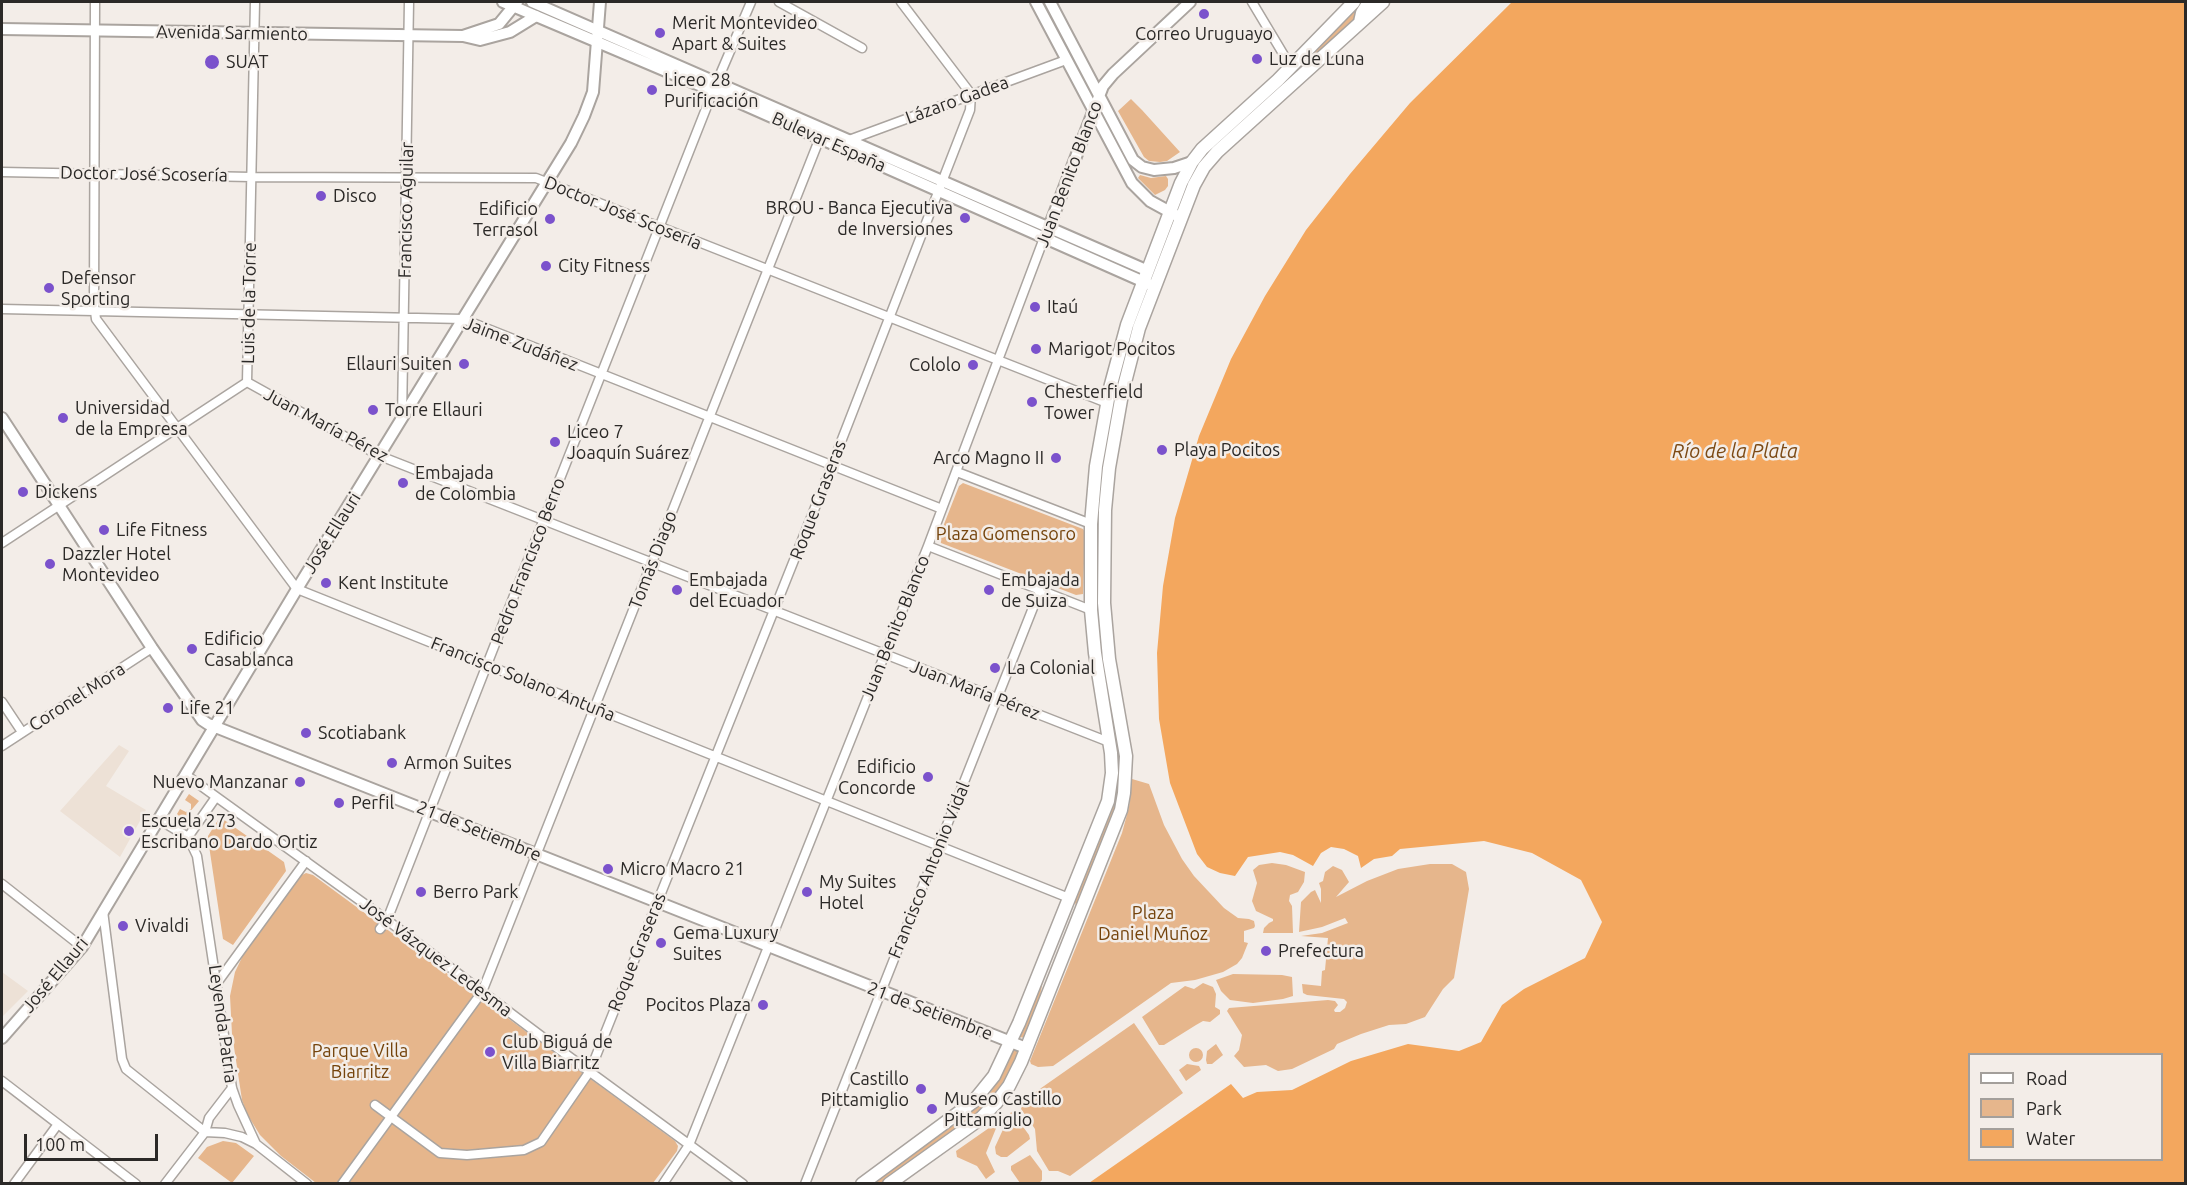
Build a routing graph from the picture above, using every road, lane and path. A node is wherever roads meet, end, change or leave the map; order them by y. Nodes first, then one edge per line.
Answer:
1 (96, 2) edge
2 (255, 2) edge
3 (409, 2) edge
4 (532, 2) edge
5 (600, 2) edge
6 (751, 2) edge
7 (779, 2) edge
8 (901, 2) edge
9 (1036, 2) edge
10 (1050, 2) edge
11 (1190, 2) edge
12 (1252, 2) edge
13 (1354, 2) edge
14 (1369, 2) edge
15 (1383, 2) edge
16 (510, 3) edge
17 (536, 16) junction
18 (1360, 23) junction
19 (2, 29) edge
20 (598, 30) junction
21 (95, 31) junction
22 (255, 33) junction
23 (408, 35) junction
24 (463, 36) junction
25 (597, 43) junction
26 (862, 48) dead end
27 (1066, 60) junction
28 (1291, 67) junction
29 (715, 87) junction
30 (971, 94) junction
31 (1098, 95) junction
32 (1093, 111) junction
33 (821, 134) junction
34 (849, 140) junction
35 (1192, 162) junction
36 (2, 172) edge
37 (95, 173) junction
38 (251, 177) junction
39 (407, 178) junction
40 (546, 183) junction
41 (940, 186) junction
42 (1169, 213) junction
43 (1181, 218) junction
44 (659, 228) junction
45 (1046, 233) junction
46 (766, 270) junction
47 (1144, 276) junction
48 (1154, 287) junction
49 (2, 309) edge
50 (94, 311) junction
51 (249, 314) junction
52 (405, 317) junction
53 (888, 318) junction
54 (463, 319) junction
55 (998, 360) junction
56 (601, 375) junction
57 (247, 382) junction
58 (1107, 403) junction
59 (709, 417) junction
60 (2, 418) edge
61 (402, 419) junction
62 (177, 428) junction
63 (380, 456) junction
64 (832, 465) junction
65 (957, 472) junction
66 (58, 506) junction
67 (942, 509) junction
68 (544, 519) junction
69 (1091, 524) junction
70 (2, 543) edge
71 (928, 546) junction
72 (651, 563) junction
73 (297, 589) junction
74 (1040, 590) junction
75 (1091, 610) junction
76 (774, 612) junction
77 (152, 648) junction
78 (884, 654) junction
79 (488, 665) junction
80 (998, 699) junction
81 (2, 702) edge
82 (595, 708) junction
83 (216, 727) junction
84 (22, 732) junction
85 (1109, 742) junction
86 (2, 746) edge
87 (716, 757) junction
88 (186, 775) junction
89 (216, 797) junction
90 (826, 801) junction
91 (430, 812) junction
92 (158, 819) junction
93 (188, 837) junction
94 (938, 846) junction
95 (537, 855) junction
96 (306, 861) junction
97 (2, 884) edge
98 (1069, 898) junction
99 (657, 902) junction
100 (103, 911) junction
101 (387, 920) junction
102 (380, 929) dead end
103 (82, 947) junction
104 (769, 947) junction
105 (217, 982) junction
106 (482, 992) junction
107 (881, 992) junction
108 (1044, 1004) junction
109 (2, 1038) edge
110 (1010, 1042) junction
111 (1026, 1048) junction
112 (590, 1071) junction
113 (2, 1081) edge
114 (232, 1088) junction
115 (375, 1105) dead end
116 (392, 1118) junction
117 (58, 1124) junction
118 (205, 1132) junction
119 (256, 1144) junction
120 (689, 1145) junction
121 (14, 1184) edge
122 (136, 1184) edge
123 (165, 1184) edge
124 (307, 1184) edge
125 (342, 1184) edge
126 (663, 1184) edge
127 (743, 1184) edge
128 (805, 1184) edge
129 (862, 1184) edge
130 (889, 1184) edge

1 - 21 street
2 - 22 street, Luis de la Torre
3 - 23 street, Francisco Aguilar
4 - 20 street, Bulevar España
5 - 20 street, José Ellauri
6 - 29 street, Pedro Francisco Berro
7 - 26 street
8 - 30 street
9 - 27 street
10 - 31 street
11 - 31 street, Juan Benito Blanco
12 - 28 street
13 - 28 main road
14 - 18 main road
15 - 18 main road
16 - 17 street, Bulevar España
16 - 24 street, Avenida Sarmiento
17 - 24 street, Avenida Sarmiento
17 - 25 street, Bulevar España
18 - 43 main road
19 - 21 street, Avenida Sarmiento
20 - 25 street, José Ellauri
20 - 29 street, Bulevar España
21 - 22 street, Avenida Sarmiento
21 - 37 street
22 - 23 street, Avenida Sarmiento
22 - 38 street, Luis de la Torre
23 - 24 street, Avenida Sarmiento
23 - 39 street, Francisco Aguilar
25 - 29 street, Bulevar España
25 - 40 street, José Ellauri
27 - 30 street, Lázaro Gadea
27 - 32 street
28 - 35 main road
29 - 33 street, Bulevar España
29 - 44 street, Pedro Francisco Berro
30 - 34 street, Lázaro Gadea
30 - 41 street, Roque Graseras
31 - 32 street, Juan Benito Blanco
31 - 35 street
32 - 42 street
32 - 45 street, Juan Benito Blanco
33 - 34 street, Bulevar España
33 - 41 street, Bulevar España
33 - 46 street, Tomás Diago
34 - 41 street, Bulevar España
35 - 42 main road
36 - 37 street, Doctor José Scosería
37 - 38 street, Doctor José Scosería
37 - 50 street
38 - 39 street, Doctor José Scosería
38 - 51 street, Luis de la Torre
39 - 40 street, Doctor José Scosería
39 - 52 street, Francisco Aguilar
40 - 44 street, Doctor José Scosería
40 - 54 street, José Ellauri
41 - 45 street, Bulevar España
41 - 53 street, Roque Graseras
42 - 43 street
42 - 47 main road
43 - 48 main road
44 - 46 street, Doctor José Scosería
44 - 56 street, Pedro Francisco Berro
45 - 47 street, Bulevar España
45 - 55 street, Juan Benito Blanco
46 - 53 street, Doctor José Scosería
46 - 59 street, Tomás Diago
47 - 48 street, Bulevar España
47 - 58 main road
48 - 108 main road
49 - 50 street, Jaime Zudáñez
50 - 51 street, Jaime Zudáñez
50 - 62 street
51 - 52 street, Jaime Zudáñez
51 - 57 street, Luis de la Torre
52 - 54 street, Jaime Zudáñez
52 - 61 street, Francisco Aguilar
53 - 55 street, Doctor José Scosería
53 - 64 street, Roque Graseras
54 - 56 street, Jaime Zudáñez
54 - 61 street, José Ellauri
55 - 58 street, Doctor José Scosería
55 - 65 street, Juan Benito Blanco
56 - 59 street, Jaime Zudáñez
56 - 68 street, Pedro Francisco Berro
57 - 62 street, Luis de la Torre
57 - 63 street, Juan María Pérez
58 - 69 main road
59 - 64 street, Jaime Zudáñez
59 - 72 street, Tomás Diago
60 - 66 street, 21 de Setiembre
61 - 63 street, José Ellauri
62 - 66 street, Luis de la Torre
62 - 73 street
63 - 68 street, Juan María Pérez
63 - 73 street, José Ellauri
64 - 67 street, Jaime Zudáñez
64 - 76 street, Roque Graseras
65 - 67 street, Juan Benito Blanco
65 - 69 street
66 - 70 street, Luis de la Torre
66 - 77 street, 21 de Setiembre
67 - 71 street, Juan Benito Blanco
68 - 72 street, Juan María Pérez
68 - 79 street, Pedro Francisco Berro
69 - 75 main road
71 - 74 street
71 - 78 street, Juan Benito Blanco
72 - 76 street, Juan María Pérez
72 - 82 street, Tomás Diago
73 - 79 street, Francisco Solano Antuña
73 - 83 street, José Ellauri
74 - 75 street
74 - 80 street, Francisco Antonio Vidal
75 - 85 main road
76 - 78 street, Juan María Pérez
76 - 87 street, Roque Graseras
77 - 83 street, 21 de Setiembre
77 - 84 street, Coronel Mora
78 - 80 street, Juan María Pérez
78 - 90 street, Juan Benito Blanco
79 - 82 street, Francisco Solano Antuña
79 - 91 street, Pedro Francisco Berro
80 - 85 street, Juan María Pérez
80 - 94 street, Francisco Antonio Vidal
81 - 84 street
82 - 87 street, Francisco Solano Antuña
82 - 95 street, Tomás Diago
83 - 88 street, José Ellauri
83 - 91 street, 21 de Setiembre
84 - 86 street, Coronel Mora
85 - 98 main road
87 - 90 street, Francisco Solano Antuña
87 - 99 street, Roque Graseras
88 - 89 street, José Vázquez Ledesma
88 - 92 street, José Ellauri
89 - 93 street
89 - 96 street, José Vázquez Ledesma
90 - 94 street, Francisco Solano Antuña
90 - 104 street, Juan Benito Blanco
91 - 95 street, 21 de Setiembre
91 - 101 street, Pedro Francisco Berro
92 - 93 street
92 - 100 street, José Ellauri
93 - 105 street, Leyenda Patria
94 - 98 street, Francisco Solano Antuña
94 - 107 street, Francisco Antonio Vidal
95 - 99 street, 21 de Setiembre
95 - 106 street, Tomás Diago
96 - 101 street, José Vázquez Ledesma
96 - 105 street
97 - 103 street
98 - 108 main road
98 - 110 main road
99 - 104 street, 21 de Setiembre
99 - 112 street, Roque Graseras
100 - 103 street, José Ellauri
100 - 118 street
101 - 102 street, Pedro Francisco Berro
101 - 106 street, José Vázquez Ledesma
103 - 109 street, José Ellauri
104 - 107 street, 21 de Setiembre
104 - 120 street, Juan Benito Blanco
105 - 114 street, Leyenda Patria
106 - 112 street, José Vázquez Ledesma
106 - 116 street, Tomás Diago
107 - 110 street, 21 de Setiembre
107 - 128 street, Francisco Antonio Vidal
108 - 111 main road
110 - 111 street, 21 de Setiembre
110 - 129 main road
111 - 130 main road
112 - 116 street, Roque Graseras
112 - 120 street, José Vázquez Ledesma
113 - 117 street
114 - 118 street
114 - 119 street, Leyenda Patria
115 - 116 street, Roque Graseras
116 - 125 street, Tomás Diago
117 - 121 street
117 - 122 street
118 - 119 street
118 - 123 street
119 - 124 street, Leyenda Patria
120 - 126 street
120 - 127 street, José Vázquez Ledesma

